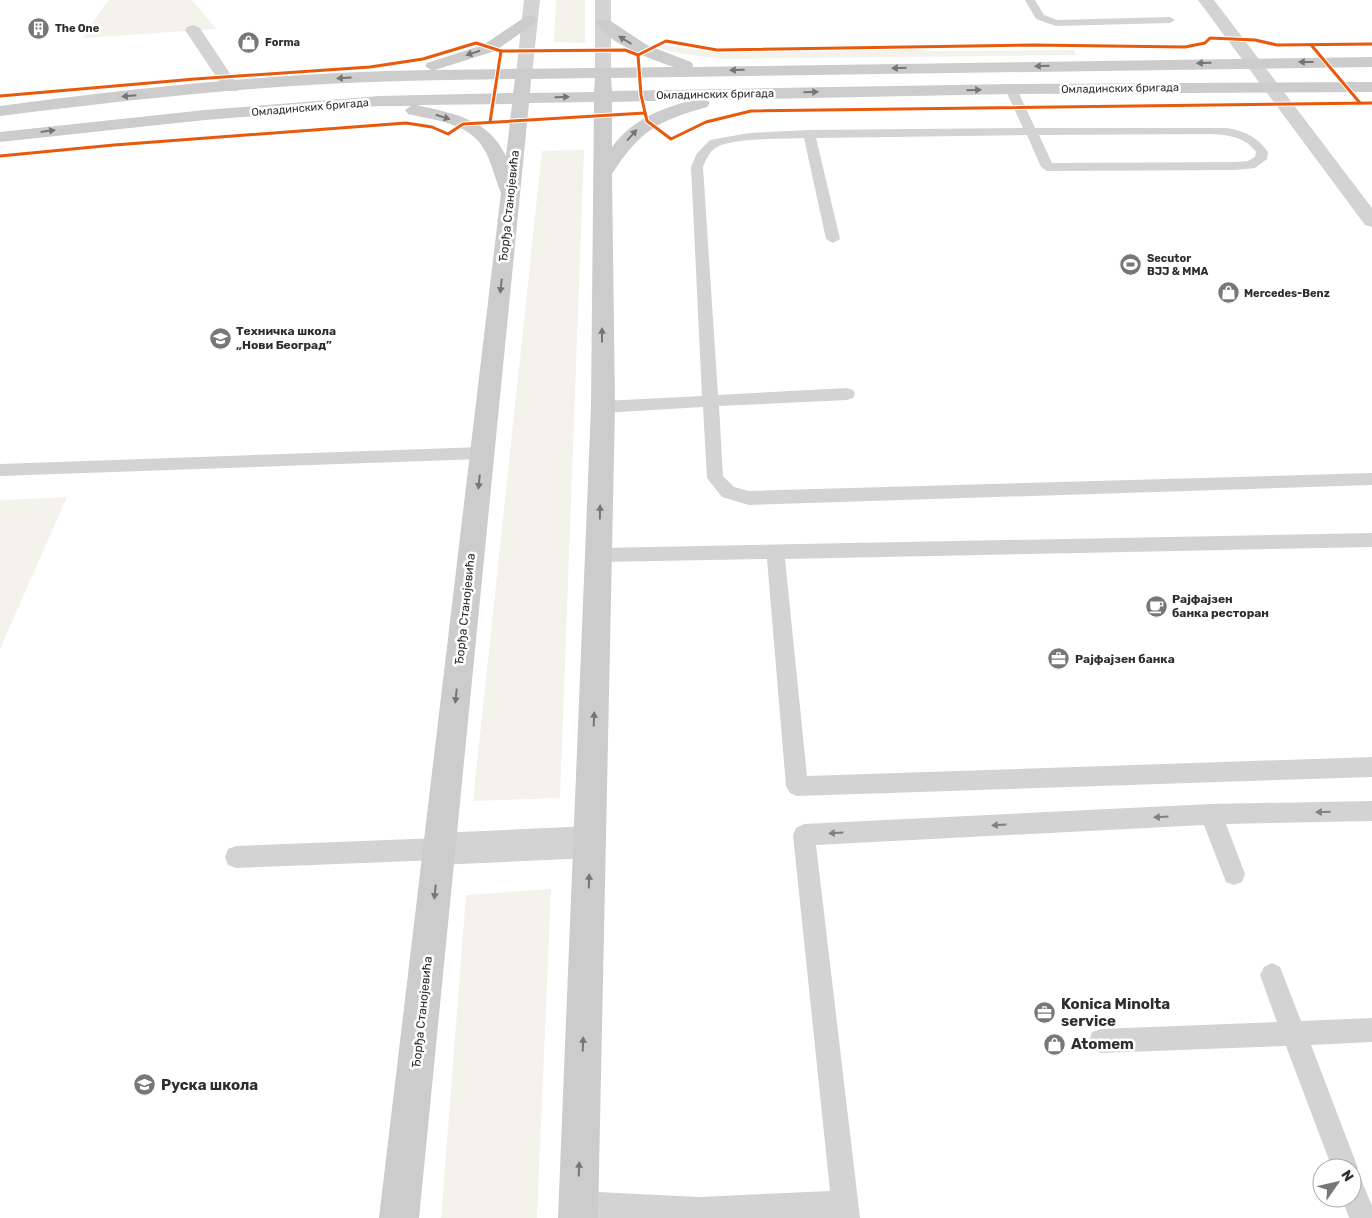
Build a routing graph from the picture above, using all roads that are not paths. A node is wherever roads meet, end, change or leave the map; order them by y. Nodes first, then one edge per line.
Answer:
1 (532, 0) edge
2 (603, 0) edge
3 (1030, 0) edge
4 (1206, 0) edge
5 (530, 20) junction
6 (1170, 20) dead end
7 (603, 23) junction
8 (193, 30) dead end
9 (1253, 62) junction
10 (1372, 62) edge
11 (703, 70) junction
12 (603, 72) junction
13 (392, 76) junction
14 (523, 86) junction
15 (1372, 86) edge
16 (231, 87) junction
17 (1272, 87) junction
18 (1012, 89) junction
19 (762, 93) junction
20 (603, 96) junction
21 (379, 101) junction
22 (0, 111) edge
23 (1031, 132) junction
24 (809, 134) junction
25 (0, 137) edge
26 (603, 174) junction
27 (511, 194) junction
28 (1372, 221) edge
29 (833, 239) dead end
30 (847, 394) dead end
31 (710, 401) junction
32 (603, 407) junction
33 (482, 453) junction
34 (0, 470) edge
35 (1372, 478) edge
36 (1372, 540) edge
37 (775, 551) junction
38 (599, 555) junction
39 (1372, 767) edge
40 (1372, 811) edge
41 (1211, 814) junction
42 (590, 842) junction
43 (440, 849) junction
44 (236, 857) dead end
45 (1234, 874) dead end
46 (1272, 975) dead end
47 (1372, 1030) edge
48 (1294, 1033) junction
49 (1102, 1041) dead end
50 (1341, 1158) edge
51 (578, 1211) edge
52 (845, 1211) edge
53 (399, 1218) edge

1 - 5 street, Ђорђа Станојевића
2 - 7 street
3 - 6 lane
4 - 9 street
5 -> 13 main road
5 - 14 street, Ђорђа Станојевића
11 -> 7 main road
7 - 12 street
8 - 16 street
10 -> 9 main road, Омладинских бригада
9 -> 11 main road, Омладинских бригада
9 - 17 street
11 - 12 main road, Омладинских бригада
12 - 14 main road, Омладинских бригада
12 - 20 main road
13 - 14 main road, Омладинских бригада
13 -> 16 main road, Омладинских бригада
14 -> 20 main road, Омладинских бригада
14 - 21 main road, Омладинских бригада
14 - 27 main road, Ђорђа Станојевића
15 - 17 main road, Омладинских бригада
16 -> 22 main road, Омладинских бригада
17 - 18 main road, Омладинских бригада
17 - 28 street
19 -> 18 main road, Омладинских бригада
18 - 23 lane
19 - 20 main road, Омладинских бригада
26 -> 19 main road
20 - 26 main road
25 -> 21 main road, Омладинских бригада
21 -> 27 main road
23 - 23 lane
23 - 24 lane
24 - 29 lane
24 - 31 lane
32 -> 26 main road
27 -> 33 main road, Ђорђа Станојевића
30 - 31 lane
31 - 32 lane
31 - 35 lane
38 -> 32 main road
33 - 34 lane
33 -> 43 main road, Ђорђа Станојевића
36 - 37 lane
37 - 38 lane
37 - 39 lane
42 -> 38 main road
40 -> 41 lane
41 - 45 lane
41 -> 52 lane
42 - 43 street
51 -> 42 main road
43 - 44 lane
43 -> 53 main road, Ђорђа Станојевића
46 - 48 lane
47 - 48 lane
48 - 49 lane
48 - 50 lane
51 - 52 lane

